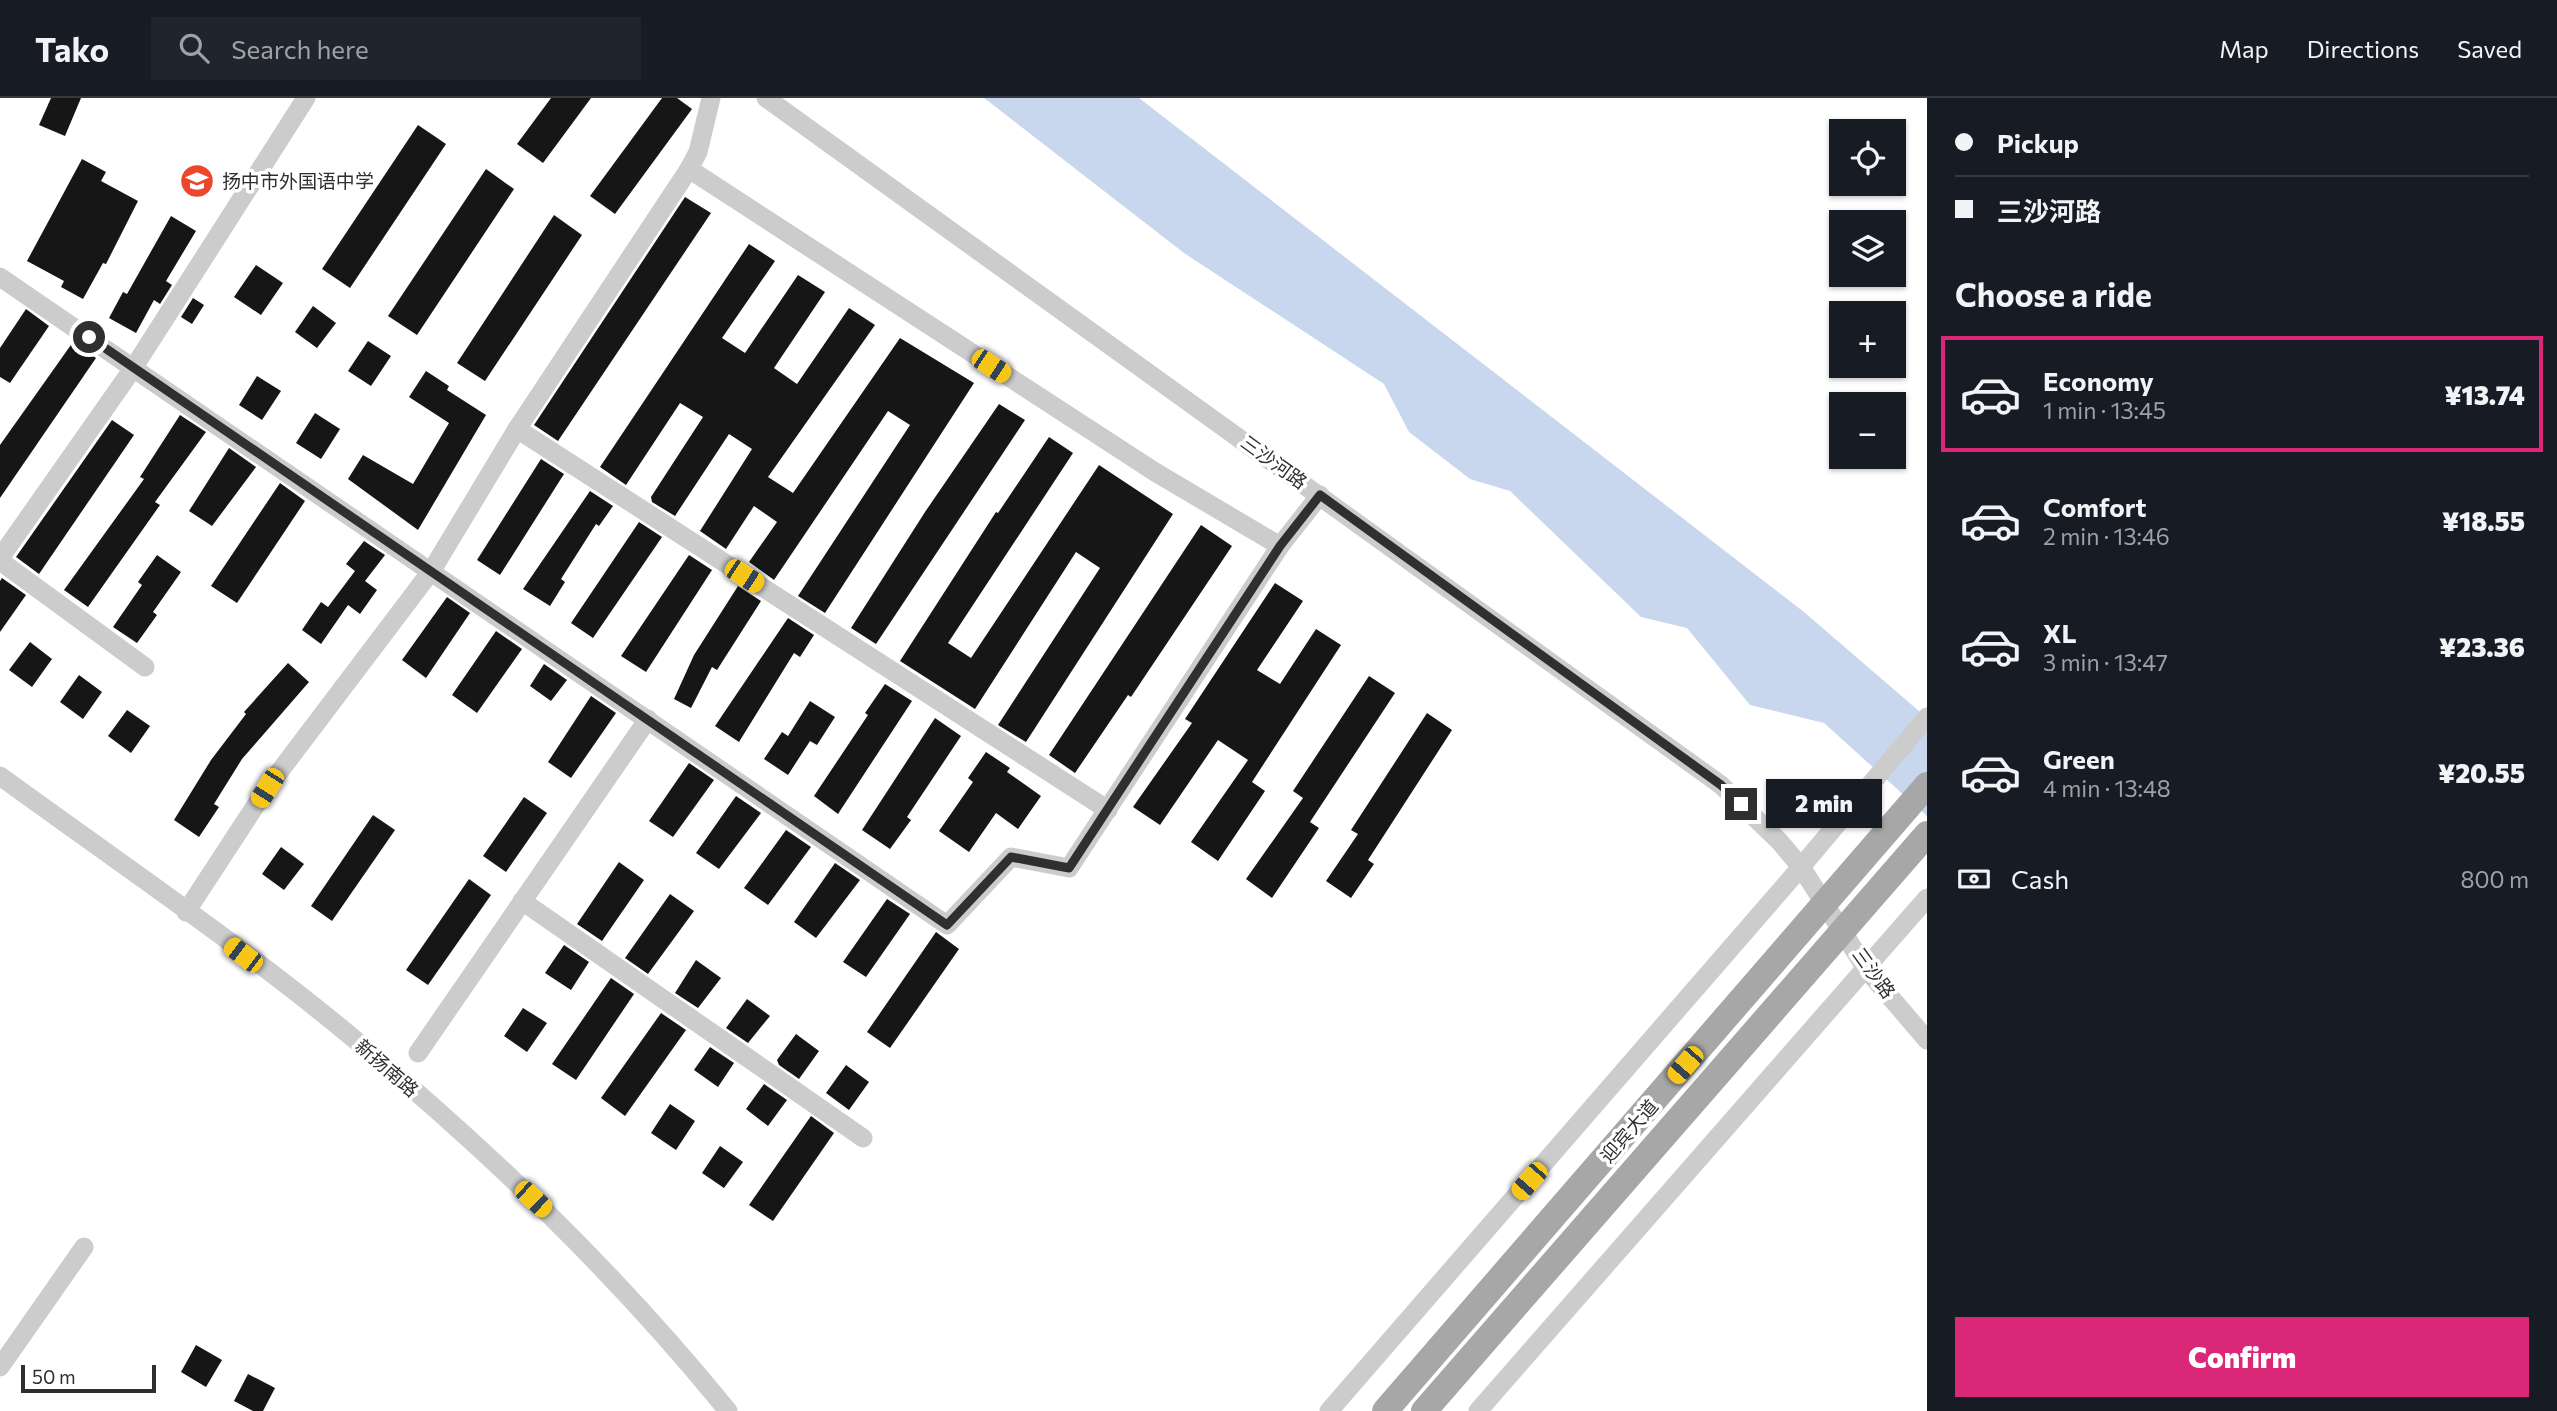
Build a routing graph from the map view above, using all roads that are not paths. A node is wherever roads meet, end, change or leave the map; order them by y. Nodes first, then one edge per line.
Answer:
1 (306, 98) edge
2 (710, 98) edge
3 (766, 98) edge
4 (688, 169) junction
5 (0, 277) edge
6 (134, 367) junction
7 (517, 429) junction
8 (1320, 495) junction
9 (1280, 546) junction
10 (0, 560) edge
11 (432, 570) junction
12 (145, 667) dead end
13 (1927, 717) edge
14 (648, 719) junction
15 (0, 776) edge
16 (1927, 785) edge
17 (1108, 810) junction
18 (1923, 839) edge
19 (1801, 867) junction
20 (1927, 898) edge
21 (522, 901) junction
22 (1825, 903) junction
23 (186, 912) junction
24 (1843, 930) junction
25 (1867, 970) junction
26 (1927, 1040) edge
27 (418, 1053) dead end
28 (863, 1138) dead end
29 (1598, 1167) junction
30 (1621, 1187) junction
31 (84, 1247) dead end
32 (0, 1367) edge
33 (728, 1411) edge
34 (1329, 1411) edge
35 (1385, 1411) edge
36 (1424, 1411) edge
37 (1478, 1411) edge

1 - 6 street
2 - 4 street
3 - 8 street, 三沙河路
4 - 7 street
4 - 9 street
5 - 6 street
6 - 10 street
6 - 11 street
7 - 11 street
7 - 17 street
8 - 9 street
8 - 19 street, 三沙河路
9 - 17 street
10 - 12 street
11 - 14 street
11 - 23 street
13 - 19 street
14 - 17 street
14 - 21 street
15 - 23 street, 新扬南路
16 - 22 main road, 迎宾大道
18 - 24 main road, 迎宾大道
19 - 22 street, 三沙河路
19 - 34 street
20 - 25 street
21 - 27 street
21 - 28 street
22 - 24 street, 三沙路
22 - 29 main road, 迎宾大道
23 - 33 street, 新扬南路
24 - 25 street, 三沙路
24 - 30 main road, 迎宾大道
25 - 26 street, 三沙路
25 - 37 street
29 - 30 main road
29 - 35 main road, 迎宾大道
30 - 36 main road, 迎宾大道
31 - 32 street

